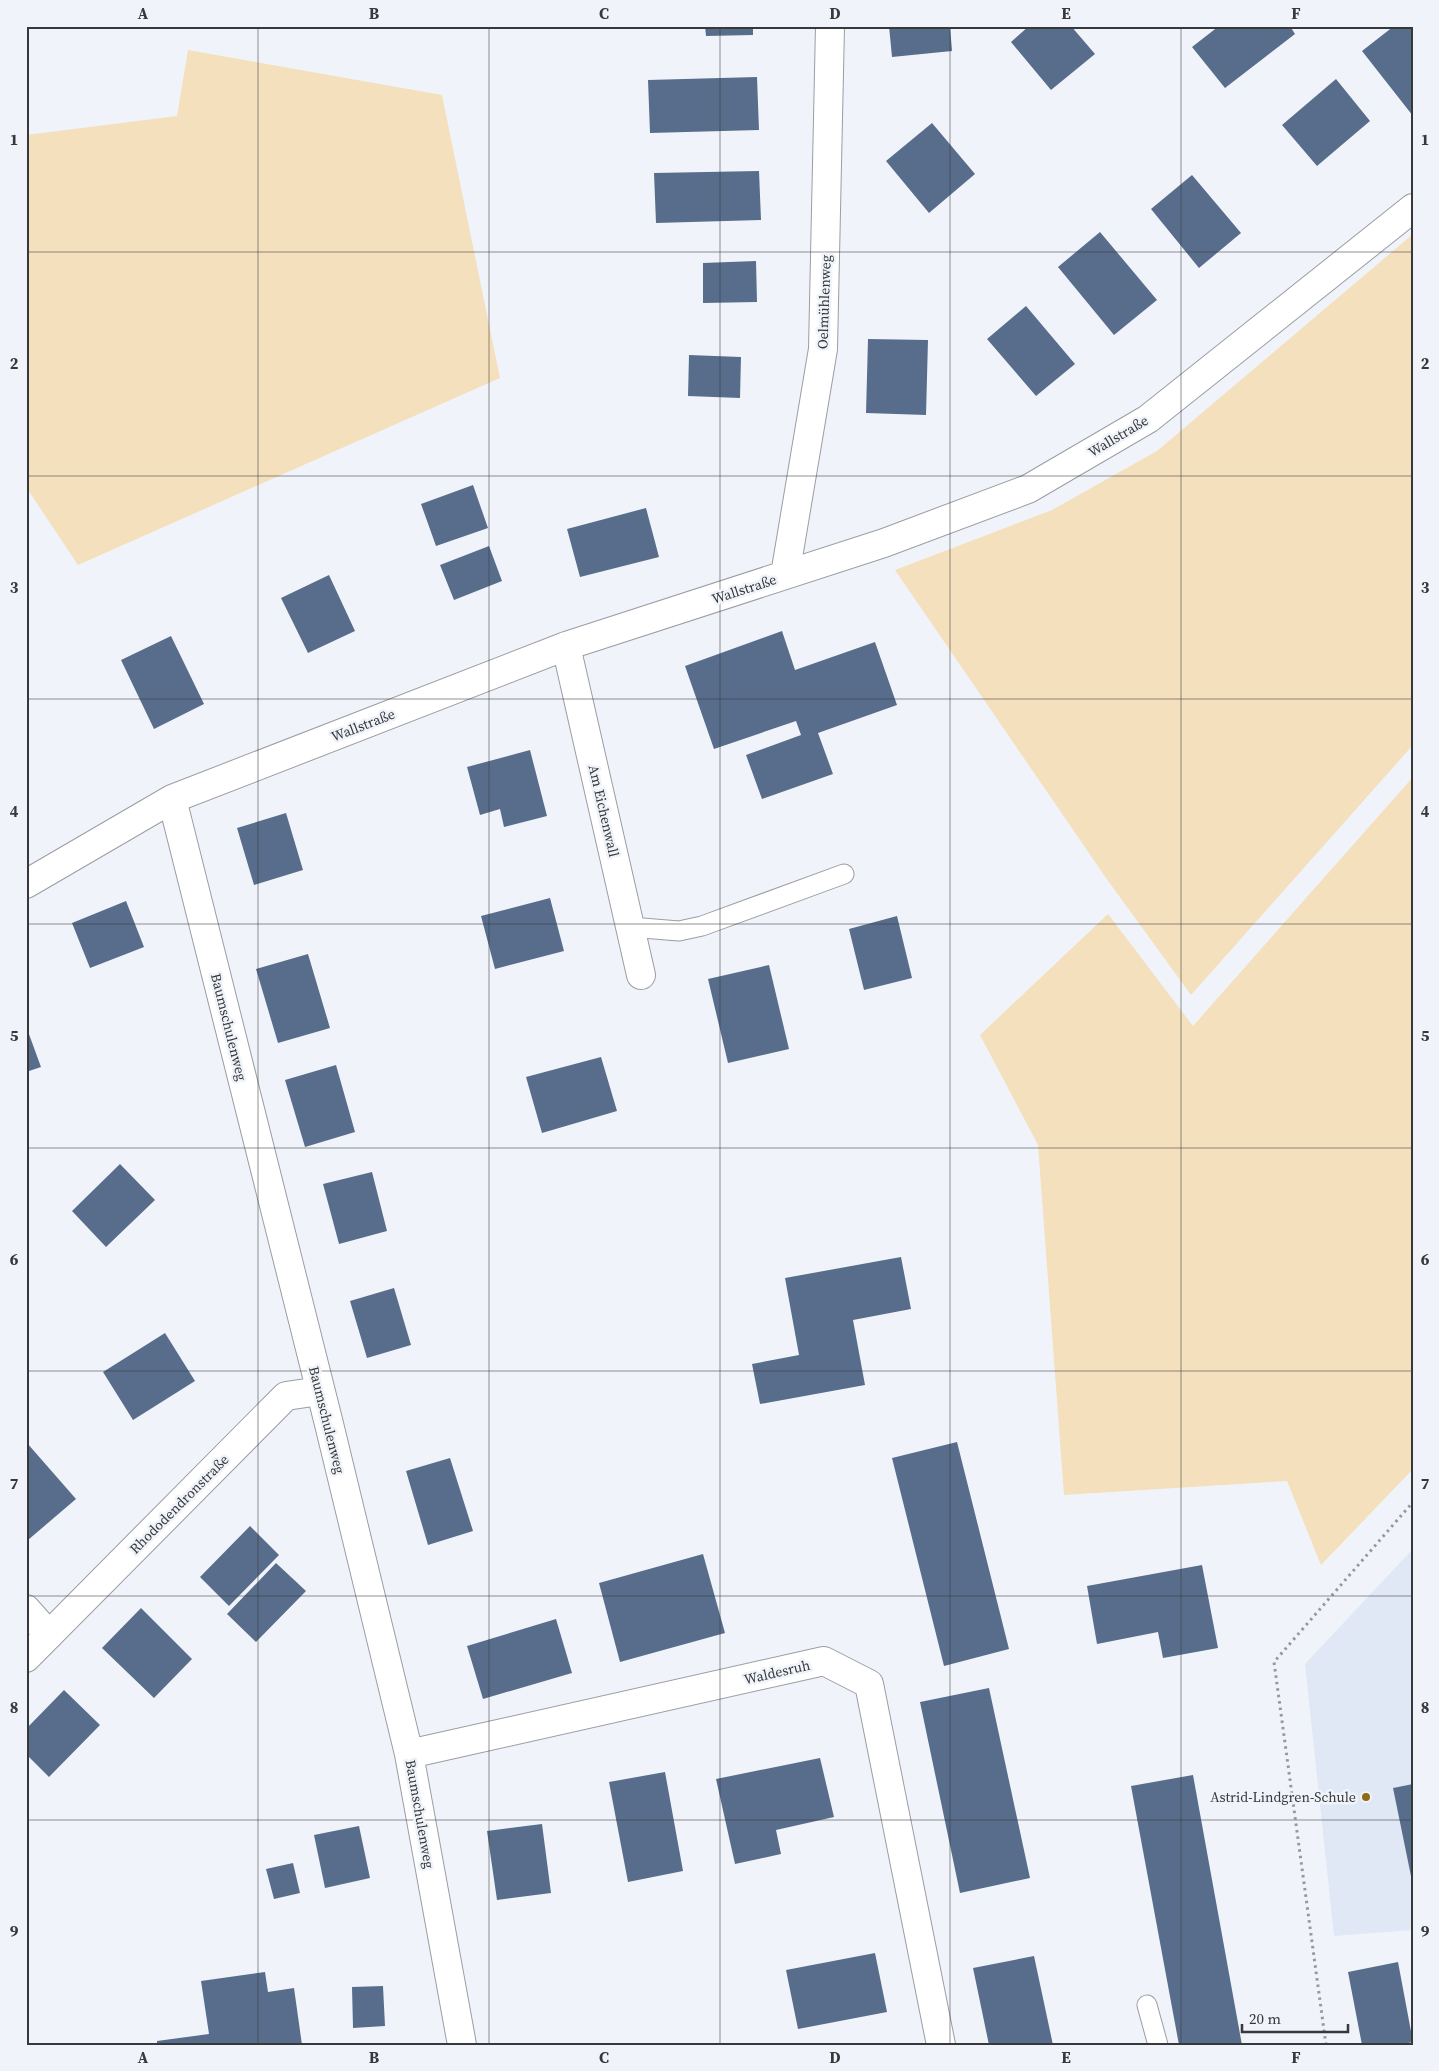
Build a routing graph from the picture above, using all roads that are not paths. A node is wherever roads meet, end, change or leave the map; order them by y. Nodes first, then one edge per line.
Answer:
1 (830, 26) edge
2 (1413, 208) edge
3 (785, 575) junction
4 (566, 646) junction
5 (172, 799) junction
6 (844, 874) dead end
7 (26, 884) edge
8 (630, 927) junction
9 (641, 975) dead end
10 (320, 1390) junction
11 (26, 1609) edge
12 (49, 1635) junction
13 (26, 1658) edge
14 (409, 1754) junction
15 (1148, 2005) dead end
16 (462, 2045) edge
17 (941, 2045) edge
18 (1158, 2045) edge

1 - 3 street, Oelmühlenweg
2 - 3 street, Wallstraße
3 - 4 street, Wallstraße
4 - 5 street, Wallstraße
4 - 8 street, Am Eichenwall
5 - 7 street, Wallstraße
5 - 10 street, Baumschulenweg
6 - 8 lane
8 - 9 street, Am Eichenwall
10 - 12 street, Rhododendronstraße
10 - 14 street, Baumschulenweg
11 - 12 street
12 - 13 street, Rhododendronstraße
14 - 16 street, Baumschulenweg
14 - 17 street, Waldesruh
15 - 18 lane

